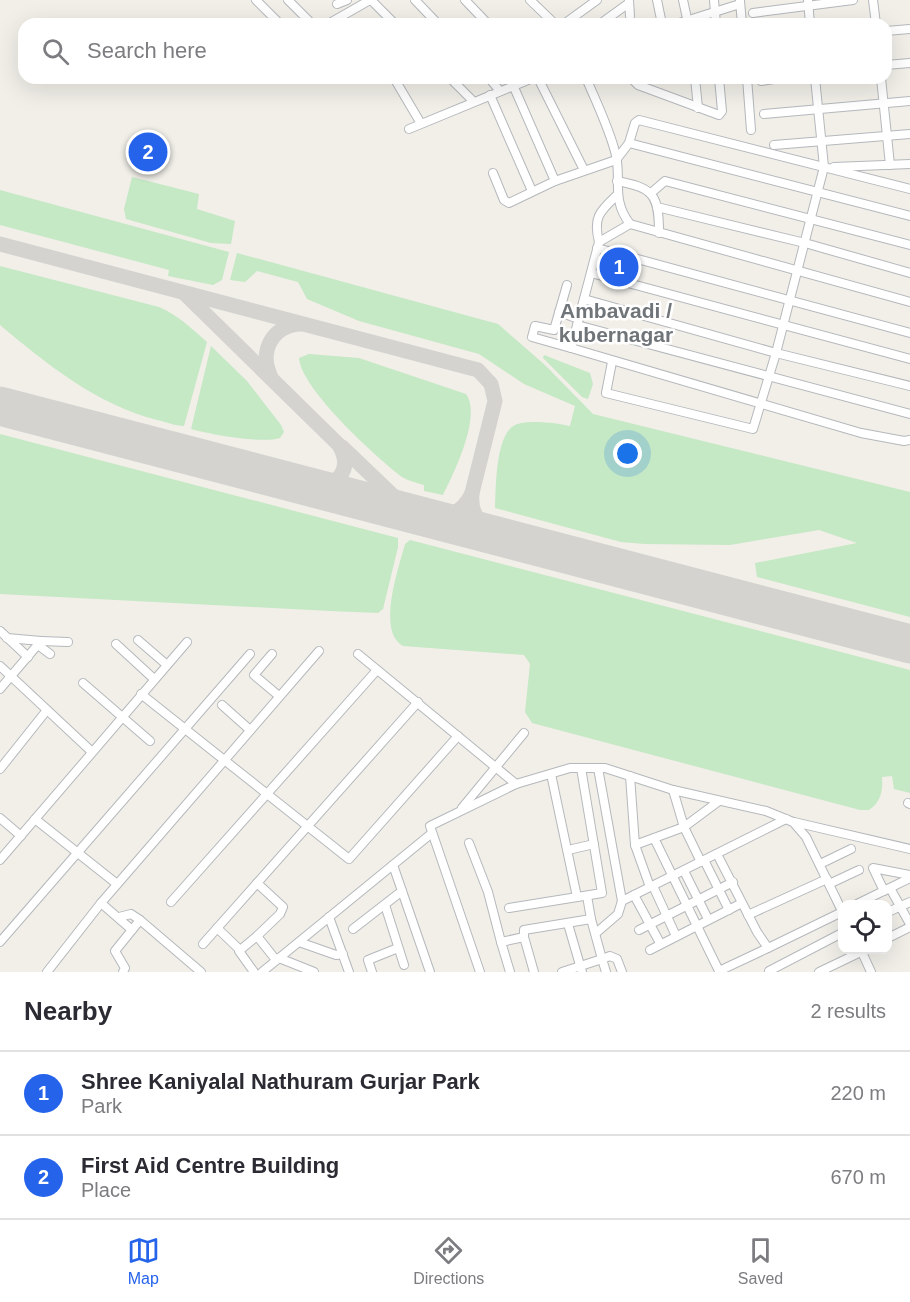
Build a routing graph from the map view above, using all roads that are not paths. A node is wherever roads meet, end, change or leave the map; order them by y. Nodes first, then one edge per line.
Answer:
1 (256, 0) edge
2 (288, 0) edge
3 (347, 0) edge
4 (370, 0) edge
5 (415, 0) edge
6 (465, 0) edge
7 (530, 0) edge
8 (597, 0) edge
9 (657, 0) edge
10 (683, 0) edge
11 (714, 0) edge
12 (853, 0) edge
13 (873, 0) edge
14 (629, 2) edge
15 (740, 2) edge
16 (808, 3) edge
17 (337, 4) dead end
18 (715, 11) junction
19 (753, 13) dead end
20 (339, 16) joint
21 (630, 16) dead end
22 (274, 18) edge
23 (306, 18) edge
24 (336, 18) edge
25 (389, 18) edge
26 (432, 18) edge
27 (482, 18) edge
28 (549, 18) edge
29 (572, 18) edge
30 (608, 18) edge
31 (661, 18) edge
32 (687, 18) edge
33 (698, 18) edge
34 (716, 18) edge
35 (741, 18) edge
36 (809, 18) edge
37 (875, 18) edge
38 (910, 29) edge
39 (892, 30) edge
40 (910, 63) edge
41 (892, 64) edge
42 (398, 84) edge
43 (456, 84) edge
44 (494, 84) edge
45 (518, 84) edge
46 (541, 84) edge
47 (588, 84) edge
48 (637, 84) edge
49 (648, 84) edge
50 (695, 84) edge
51 (719, 84) edge
52 (747, 84) edge
53 (816, 84) edge
54 (881, 84) edge
55 (513, 86) junction
56 (649, 89) junction
57 (500, 91) junction
58 (490, 95) junction
59 (910, 100) edge
60 (473, 101) junction
61 (883, 104) junction
62 (818, 107) junction
63 (698, 108) junction
64 (764, 114) dead end
65 (420, 122) junction
66 (409, 129) dead end
67 (751, 130) dead end
68 (910, 134) edge
69 (888, 136) junction
70 (821, 141) junction
71 (629, 143) junction
72 (774, 146) dead end
73 (616, 160) junction
74 (910, 164) edge
75 (890, 165) junction
76 (824, 167) junction
77 (584, 170) junction
78 (493, 172) dead end
79 (555, 181) junction
80 (617, 181) junction
81 (910, 189) edge
82 (532, 191) junction
83 (818, 191) junction
84 (651, 193) junction
85 (616, 196) junction
86 (657, 207) junction
87 (910, 216) edge
88 (811, 219) junction
89 (630, 224) junction
90 (659, 232) junction
91 (805, 243) junction
92 (910, 244) edge
93 (598, 245) junction
94 (798, 271) junction
95 (591, 273) junction
96 (910, 273) edge
97 (567, 285) dead end
98 (584, 299) junction
99 (790, 300) junction
100 (910, 302) edge
101 (559, 312) junction
102 (578, 322) junction
103 (783, 326) junction
104 (910, 333) edge
105 (571, 348) junction
106 (776, 353) junction
107 (910, 359) edge
108 (612, 362) junction
109 (770, 376) junction
110 (910, 386) edge
111 (762, 403) junction
112 (910, 414) edge
113 (910, 440) edge
114 (0, 630) edge
115 (7, 638) junction
116 (138, 640) dead end
117 (68, 642) dead end
118 (187, 642) dead end
119 (40, 643) junction
120 (116, 644) dead end
121 (319, 651) dead end
122 (50, 654) dead end
123 (250, 654) dead end
124 (272, 654) dead end
125 (358, 654) dead end
126 (28, 657) junction
127 (167, 664) junction
128 (0, 666) edge
129 (377, 670) junction
130 (11, 675) junction
131 (154, 679) junction
132 (83, 683) dead end
133 (0, 689) edge
134 (141, 693) junction
135 (279, 696) junction
136 (418, 702) junction
137 (222, 705) dead end
138 (48, 710) junction
139 (121, 717) junction
140 (184, 728) junction
141 (250, 730) junction
142 (524, 734) dead end
143 (458, 736) junction
144 (150, 741) dead end
145 (91, 751) junction
146 (224, 759) junction
147 (496, 767) junction
148 (580, 768) junction
149 (598, 768) junction
150 (0, 770) edge
151 (551, 774) junction
152 (630, 776) junction
153 (516, 784) junction
154 (673, 790) junction
155 (267, 793) junction
156 (719, 801) junction
157 (459, 812) junction
158 (0, 818) edge
159 (35, 819) junction
160 (789, 820) junction
161 (308, 825) junction
162 (684, 827) junction
163 (432, 833) junction
164 (21, 836) junction
165 (654, 838) junction
166 (469, 843) dead end
167 (594, 844) junction
168 (635, 845) junction
169 (851, 849) dead end
170 (910, 849) edge
171 (568, 850) junction
172 (77, 852) junction
173 (717, 854) junction
174 (0, 860) edge
175 (702, 861) junction
176 (819, 864) junction
177 (393, 865) junction
178 (859, 870) dead end
179 (684, 871) junction
180 (910, 876) edge
181 (671, 878) junction
182 (733, 882) junction
183 (828, 882) junction
184 (257, 883) junction
185 (117, 884) junction
186 (652, 886) junction
187 (720, 889) junction
188 (887, 889) junction
189 (402, 891) junction
190 (634, 895) junction
191 (587, 896) junction
192 (577, 897) junction
193 (699, 900) junction
194 (865, 900) edge
195 (622, 901) junction
196 (171, 902) dead end
197 (838, 902) edge
198 (910, 902) edge
199 (101, 903) junction
200 (742, 903) junction
201 (385, 905) junction
202 (899, 906) junction
203 (685, 907) junction
204 (509, 908) dead end
205 (729, 910) junction
206 (892, 910) edge
207 (838, 914) edge
208 (748, 915) junction
209 (119, 917) junction
210 (329, 917) junction
211 (667, 918) junction
212 (591, 919) junction
213 (708, 919) junction
214 (140, 920) junction
215 (568, 924) junction
216 (650, 924) junction
217 (695, 926) junction
218 (910, 926) edge
219 (217, 928) junction
220 (353, 929) dead end
221 (132, 930) junction
222 (639, 930) dead end
223 (596, 933) junction
224 (257, 936) junction
225 (676, 936) junction
226 (838, 936) edge
227 (892, 936) edge
228 (524, 937) junction
229 (0, 942) edge
230 (299, 942) junction
231 (501, 942) junction
232 (660, 943) junction
233 (203, 944) dead end
234 (398, 948) junction
235 (768, 948) junction
236 (239, 949) junction
237 (650, 950) dead end
238 (343, 954) junction
239 (855, 954) edge
240 (864, 954) edge
241 (603, 958) junction
242 (278, 959) junction
243 (404, 965) dead end
244 (581, 969) edge
245 (770, 971) edge
246 (47, 972) edge
247 (123, 972) edge
248 (201, 972) edge
249 (254, 972) edge
250 (262, 972) edge
251 (314, 972) edge
252 (349, 972) edge
253 (372, 972) edge
254 (430, 972) edge
255 (480, 972) edge
256 (510, 972) edge
257 (534, 972) edge
258 (562, 972) edge
259 (606, 972) edge
260 (622, 972) edge
261 (819, 972) edge
262 (871, 972) edge

1 - 22 street
2 - 23 street
3 - 17 street
4 - 20 street
4 - 25 street
5 - 26 street
6 - 27 street
7 - 28 street
8 - 29 street
9 - 31 street
10 - 32 street
11 - 18 street
12 - 16 street
13 - 37 street
14 - 21 street
14 - 30 street
15 - 18 street
15 - 35 street
16 - 19 street
16 - 36 street
18 - 33 street
18 - 34 street
20 - 24 street
38 - 39 street
40 - 41 street
42 - 65 street
43 - 60 street
44 - 57 street
45 - 55 street
46 - 77 street
47 - 73 street
48 - 56 street
49 - 56 street
50 - 63 street
51 - 63 street
52 - 67 street
53 - 62 street
54 - 61 street
55 - 57 street
55 - 79 street
56 - 63 street
57 - 58 street
58 - 60 street
58 - 82 street
59 - 61 street
60 - 65 street
61 - 62 street
61 - 69 street
62 - 64 street
62 - 70 street
65 - 66 street
68 - 69 street
69 - 70 street
69 - 75 street
70 - 72 street
70 - 76 street
71 - 73 street
71 - 76 street
71 - 83 street
73 - 77 street
73 - 80 street
74 - 75 street
75 - 76 street
76 - 81 street
76 - 83 street
77 - 79 street
78 - 82 street
79 - 82 street
80 - 84 street
80 - 85 street
83 - 87 street
83 - 88 street
84 - 86 street
84 - 88 street
85 - 89 street
85 - 93 street
86 - 90 street
86 - 91 street
88 - 91 street
88 - 92 street
89 - 90 street
89 - 93 street
90 - 94 street
91 - 94 street
91 - 96 street
93 - 95 street
93 - 99 street
94 - 99 street
94 - 100 street
95 - 98 street
95 - 103 street
97 - 101 street
98 - 102 street
98 - 106 street
99 - 103 street
99 - 104 street
101 - 102 street
101 - 105 street
102 - 105 street
102 - 109 street
103 - 106 street
103 - 107 street
105 - 108 street
106 - 109 street
106 - 110 street
108 - 111 street
108 - 111 street
109 - 111 street
109 - 112 street
111 - 113 street
114 - 115 street
115 - 119 street
115 - 126 street
116 - 127 street
117 - 119 street
118 - 127 street
119 - 122 street
119 - 126 street
120 - 131 street
121 - 135 street
123 - 140 street
124 - 135 street
125 - 129 street
126 - 130 street
127 - 131 street
128 - 130 street
129 - 136 street
129 - 155 street
130 - 133 street
130 - 138 street
131 - 134 street
132 - 139 street
134 - 139 street
134 - 140 street
135 - 141 street
136 - 143 street
136 - 161 street
137 - 141 street
138 - 145 street
138 - 150 street
139 - 144 street
139 - 145 street
140 - 146 street
140 - 172 street
141 - 146 street
142 - 147 street
143 - 147 street
143 - 161 street
145 - 159 street
146 - 155 street
146 - 185 street
147 - 153 street
147 - 157 street
148 - 149 street
148 - 151 street
148 - 167 street
149 - 152 street
149 - 195 street
151 - 153 street
151 - 171 street
152 - 154 street
152 - 168 street
153 - 157 street
154 - 156 street
154 - 162 street
155 - 161 street
155 - 196 street
156 - 160 street
156 - 162 street
157 - 163 street
158 - 164 street
159 - 164 street
159 - 172 street
160 - 170 street
160 - 173 street
160 - 176 street
161 - 184 street
162 - 165 street
162 - 175 street
163 - 177 street
163 - 255 street
164 - 174 street
165 - 168 street
165 - 181 street
166 - 231 street
167 - 171 street
167 - 191 street
168 - 186 street
169 - 176 street
171 - 192 street
172 - 185 street
172 - 229 street
173 - 175 street
173 - 182 street
175 - 179 street
175 - 187 street
176 - 183 street
177 - 189 street
177 - 210 street
178 - 183 street
179 - 181 street
179 - 193 street
180 - 188 street
180 - 188 street
181 - 186 street
181 - 203 street
182 - 187 street
182 - 200 street
183 - 197 street
183 - 208 street
184 - 219 street
184 - 224 street
185 - 199 street
186 - 190 street
186 - 211 street
187 - 193 street
187 - 205 street
188 - 194 street
188 - 202 street
189 - 201 street
189 - 254 street
190 - 195 street
190 - 216 street
191 - 192 street
191 - 212 street
192 - 204 street
193 - 203 street
193 - 213 street
195 - 223 street
198 - 202 street
199 - 209 street
199 - 246 street
200 - 205 street
200 - 208 street
201 - 220 street
201 - 234 street
202 - 206 street
202 - 218 street
203 - 211 street
203 - 217 street
205 - 213 street
207 - 235 street
208 - 235 street
209 - 214 street
209 - 221 street
210 - 230 street
210 - 238 street
211 - 216 street
211 - 225 street
212 - 215 street
212 - 223 street
213 - 217 street
214 - 221 street
214 - 248 street
215 - 228 street
215 - 244 street
216 - 222 street
216 - 232 street
217 - 225 street
217 - 235 street
218 - 227 street
219 - 233 street
219 - 236 street
221 - 247 street
223 - 241 street
224 - 236 street
224 - 242 street
225 - 232 street
226 - 245 street
228 - 231 street
228 - 257 street
230 - 238 street
230 - 242 street
231 - 256 street
232 - 237 street
234 - 243 street
234 - 253 street
236 - 249 street
238 - 252 street
239 - 261 street
240 - 262 street
241 - 244 street
241 - 259 street
241 - 260 street
242 - 250 street
242 - 251 street
244 - 258 street

